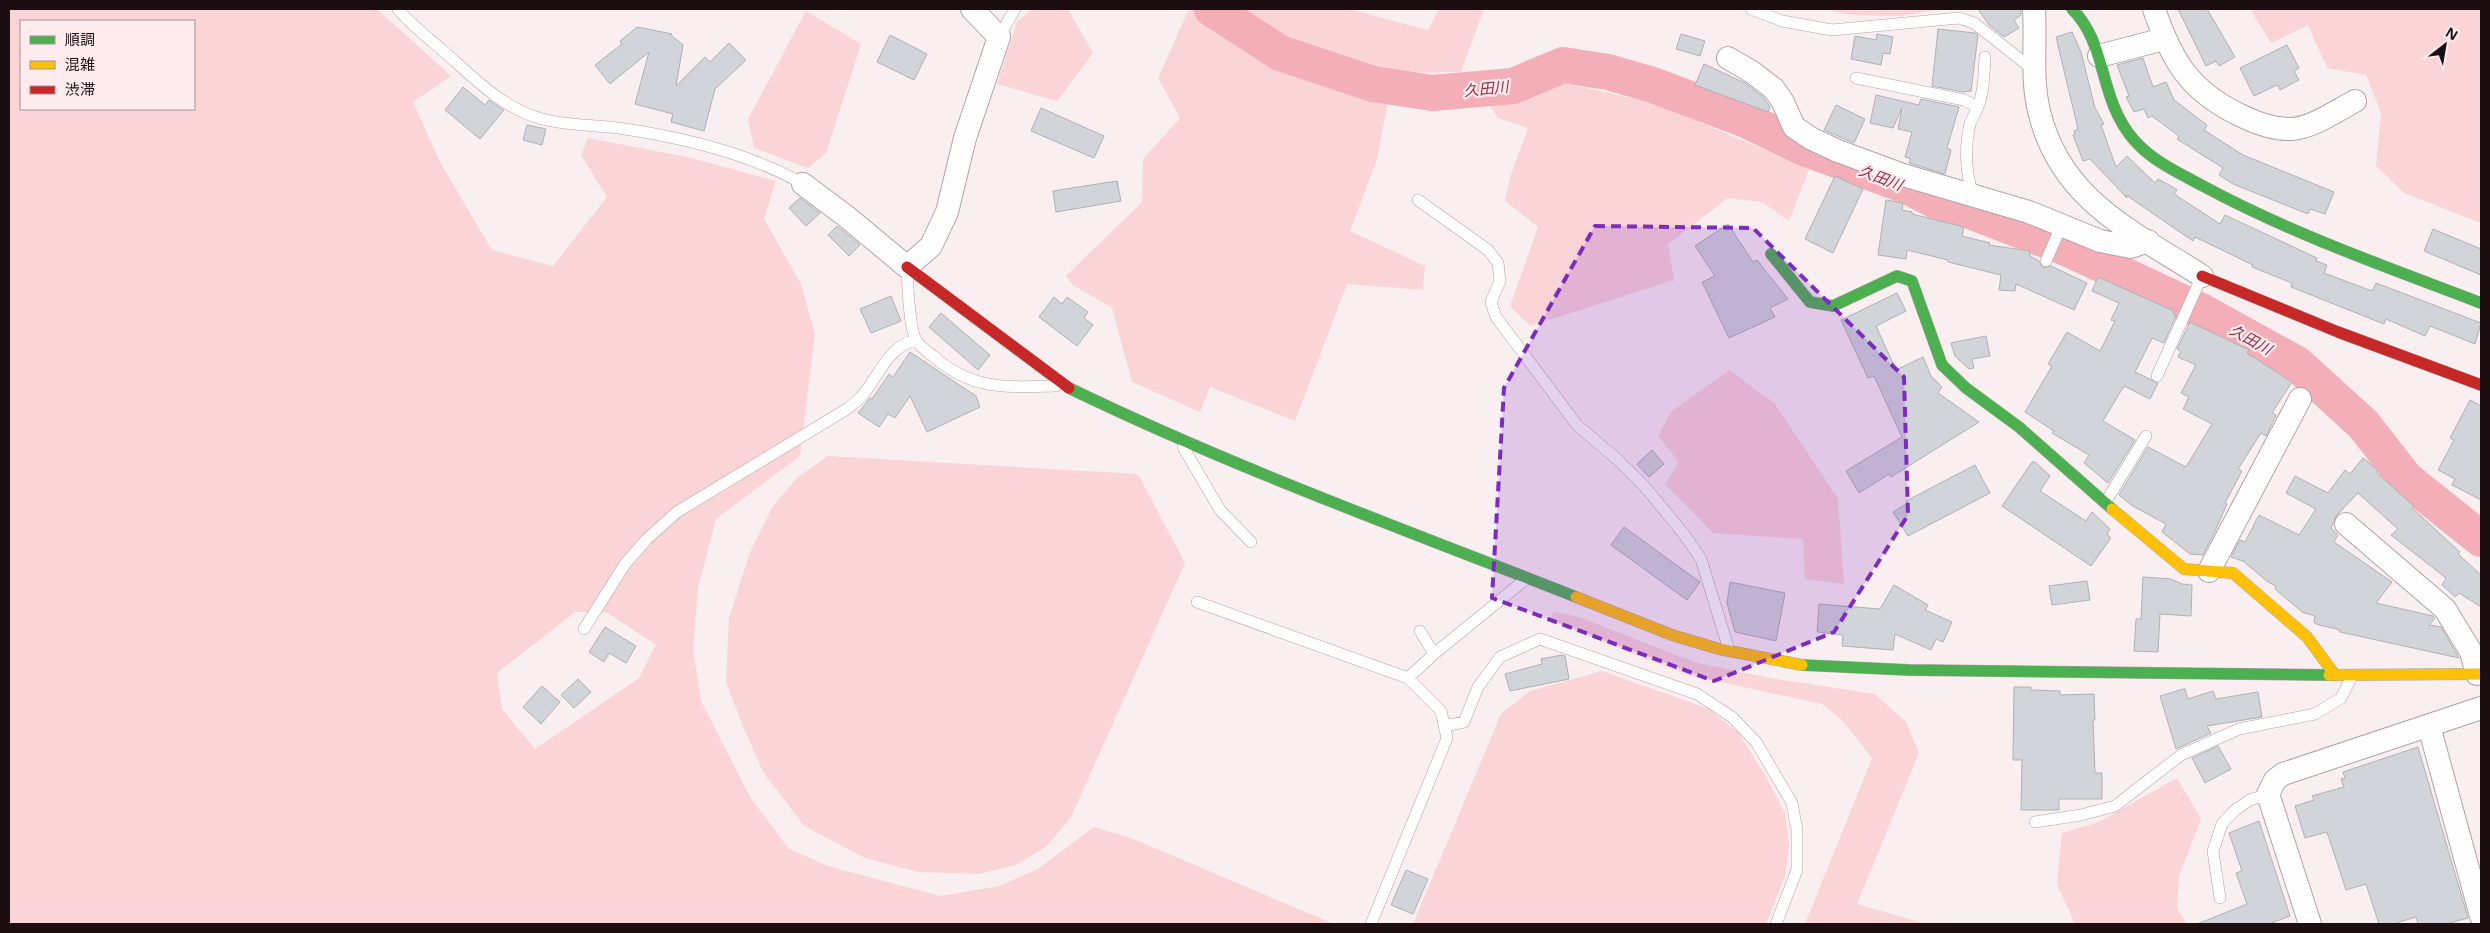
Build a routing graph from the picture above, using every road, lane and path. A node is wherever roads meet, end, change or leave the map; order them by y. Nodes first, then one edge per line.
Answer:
1 (398, 9) edge
2 (972, 9) edge
3 (1015, 9) edge
4 (1751, 9) edge
5 (2072, 9) edge
6 (2154, 9) edge
7 (2037, 10) edge
8 (999, 36) junction
9 (2164, 39) junction
10 (2099, 56) junction
11 (1985, 57) dead end
12 (1728, 58) dead end
13 (2034, 71) junction
14 (1856, 78) dead end
15 (2355, 101) dead end
16 (1978, 107) junction
17 (803, 184) joint
18 (1974, 196) junction
19 (1418, 200) dead end
20 (2059, 230) junction
21 (2148, 241) junction
22 (1771, 254) dead end
23 (2048, 257) dead end
24 (907, 267) junction
25 (2199, 284) junction
26 (2481, 303) edge
27 (916, 340) junction
28 (2157, 376) dead end
29 (2481, 385) edge
30 (1062, 386) junction
31 (2300, 399) dead end
32 (2146, 436) dead end
33 (1178, 439) junction
34 (2105, 503) junction
35 (2346, 524) dead end
36 (1251, 542) dead end
37 (2209, 571) junction
38 (1528, 578) junction
39 (1197, 602) dead end
40 (584, 629) dead end
41 (1420, 631) dead end
42 (1729, 651) junction
43 (1434, 654) junction
44 (2335, 674) junction
45 (2352, 674) junction
46 (2479, 674) edge
47 (1408, 678) junction
48 (2481, 708) edge
49 (1444, 726) junction
50 (2429, 726) junction
51 (2268, 794) junction
52 (2035, 822) dead end
53 (2220, 898) dead end
54 (2481, 916) edge
55 (1371, 924) edge
56 (1776, 924) edge
57 (2310, 924) edge

1 - 17 lane
2 - 8 street
3 - 8 lane
4 - 13 lane
5 - 10 street
6 - 9 street
7 - 13 street
8 - 24 street
9 - 10 street
9 - 15 street
10 - 26 street
11 - 16 lane
12 - 18 street
13 - 21 street
14 - 16 lane
16 - 18 lane
17 - 24 street
18 - 20 street
19 - 42 lane
20 - 21 street
20 - 23 lane
21 - 25 street
22 - 34 street
24 - 27 lane
24 - 30 street
25 - 28 lane
25 - 29 street
27 - 30 lane
27 - 40 lane
30 - 33 street
31 - 37 street
32 - 34 lane
33 - 36 lane
33 - 38 street
34 - 37 street
35 - 46 street
37 - 44 street
38 - 42 street
38 - 43 lane
39 - 47 lane
41 - 43 lane
42 - 44 street
43 - 47 lane
44 - 45 street
45 - 46 street
45 - 52 lane
47 - 49 lane
48 - 50 street
49 - 55 lane
49 - 56 lane
50 - 51 street
50 - 54 street
51 - 53 lane
51 - 57 street

